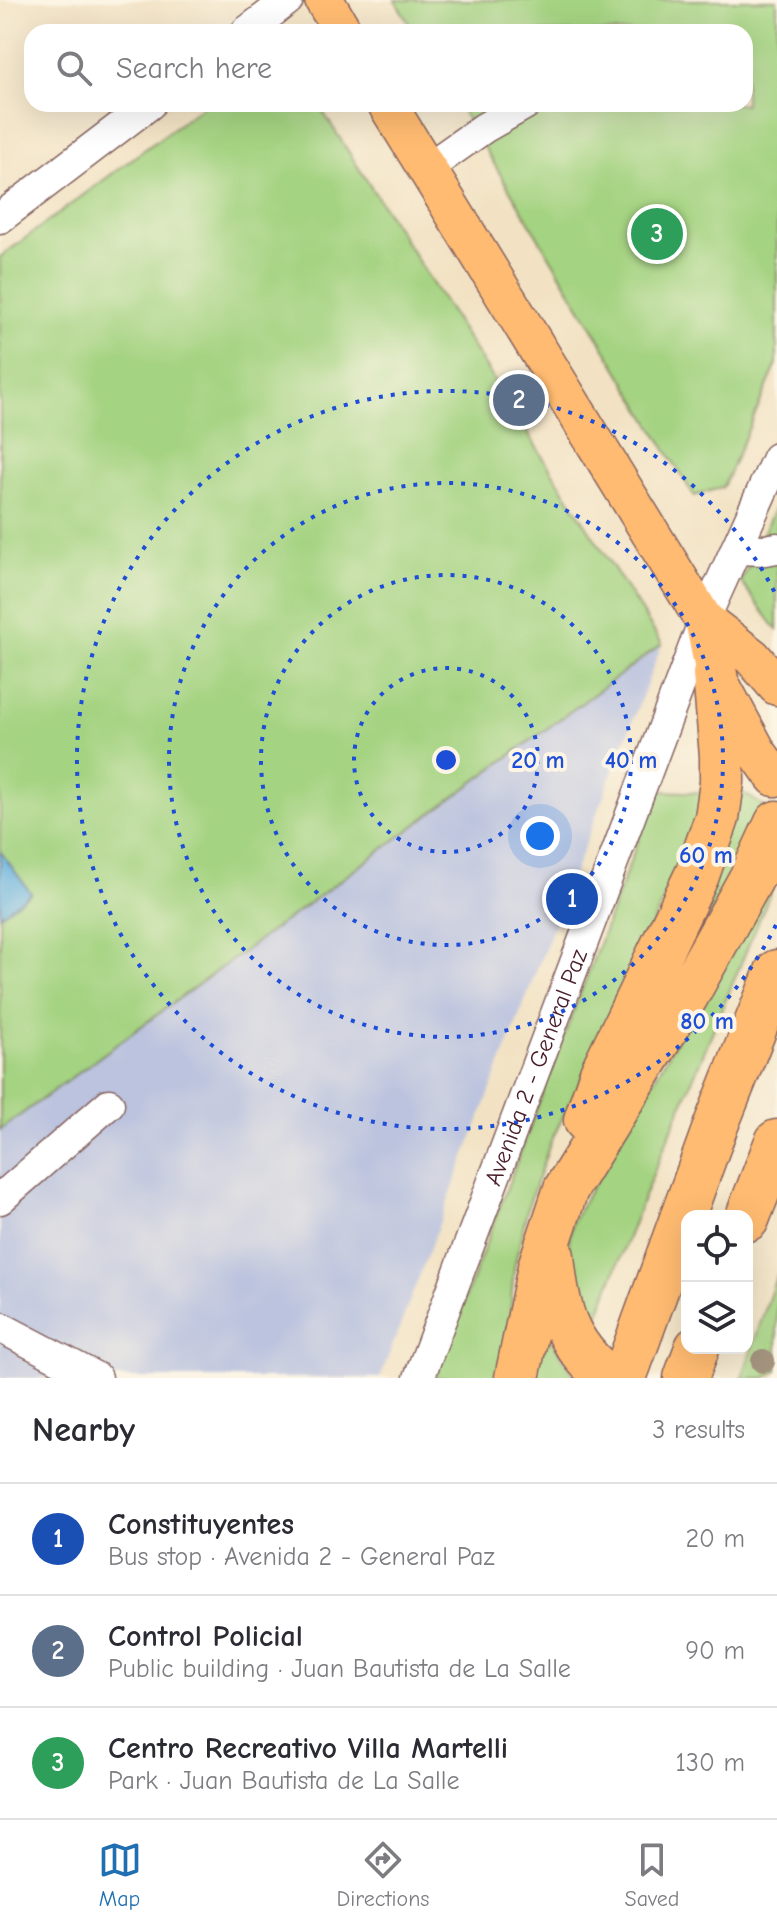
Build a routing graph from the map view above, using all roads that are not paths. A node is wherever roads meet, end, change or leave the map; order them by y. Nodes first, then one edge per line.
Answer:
1 (288, 0) edge
2 (324, 0) edge
3 (256, 24) edge
4 (338, 24) edge
5 (139, 112) edge
6 (392, 112) edge
7 (512, 112) edge
8 (426, 169) junction
9 (0, 218) edge
10 (777, 458) edge
11 (777, 548) edge
12 (736, 549) junction
13 (704, 620) junction
14 (715, 674) junction
15 (777, 686) edge
16 (775, 777) dead end
17 (777, 823) edge
18 (777, 972) edge
19 (109, 1104) dead end
20 (777, 1142) edge
21 (574, 1174) junction
22 (0, 1199) edge
23 (751, 1210) edge
24 (553, 1230) junction
25 (0, 1327) edge
26 (97, 1378) edge
27 (419, 1378) edge
28 (517, 1378) edge
29 (608, 1378) edge
30 (624, 1378) edge

1 - 3 street
2 - 4 main road
5 - 9 street
6 - 8 main road
7 - 8 street
8 - 13 main road
10 - 12 street, Avenida 2 - General Paz
11 - 12 street
12 - 13 street, Avenida 2 - General Paz
13 - 14 main road
13 - 15 main road
13 - 27 street, Avenida 2 - General Paz
14 - 16 main road
14 - 21 highway
17 - 21 highway
18 - 30 highway
19 - 22 street
20 - 23 highway
21 - 24 highway
24 - 28 highway
24 - 29 highway
25 - 26 street

